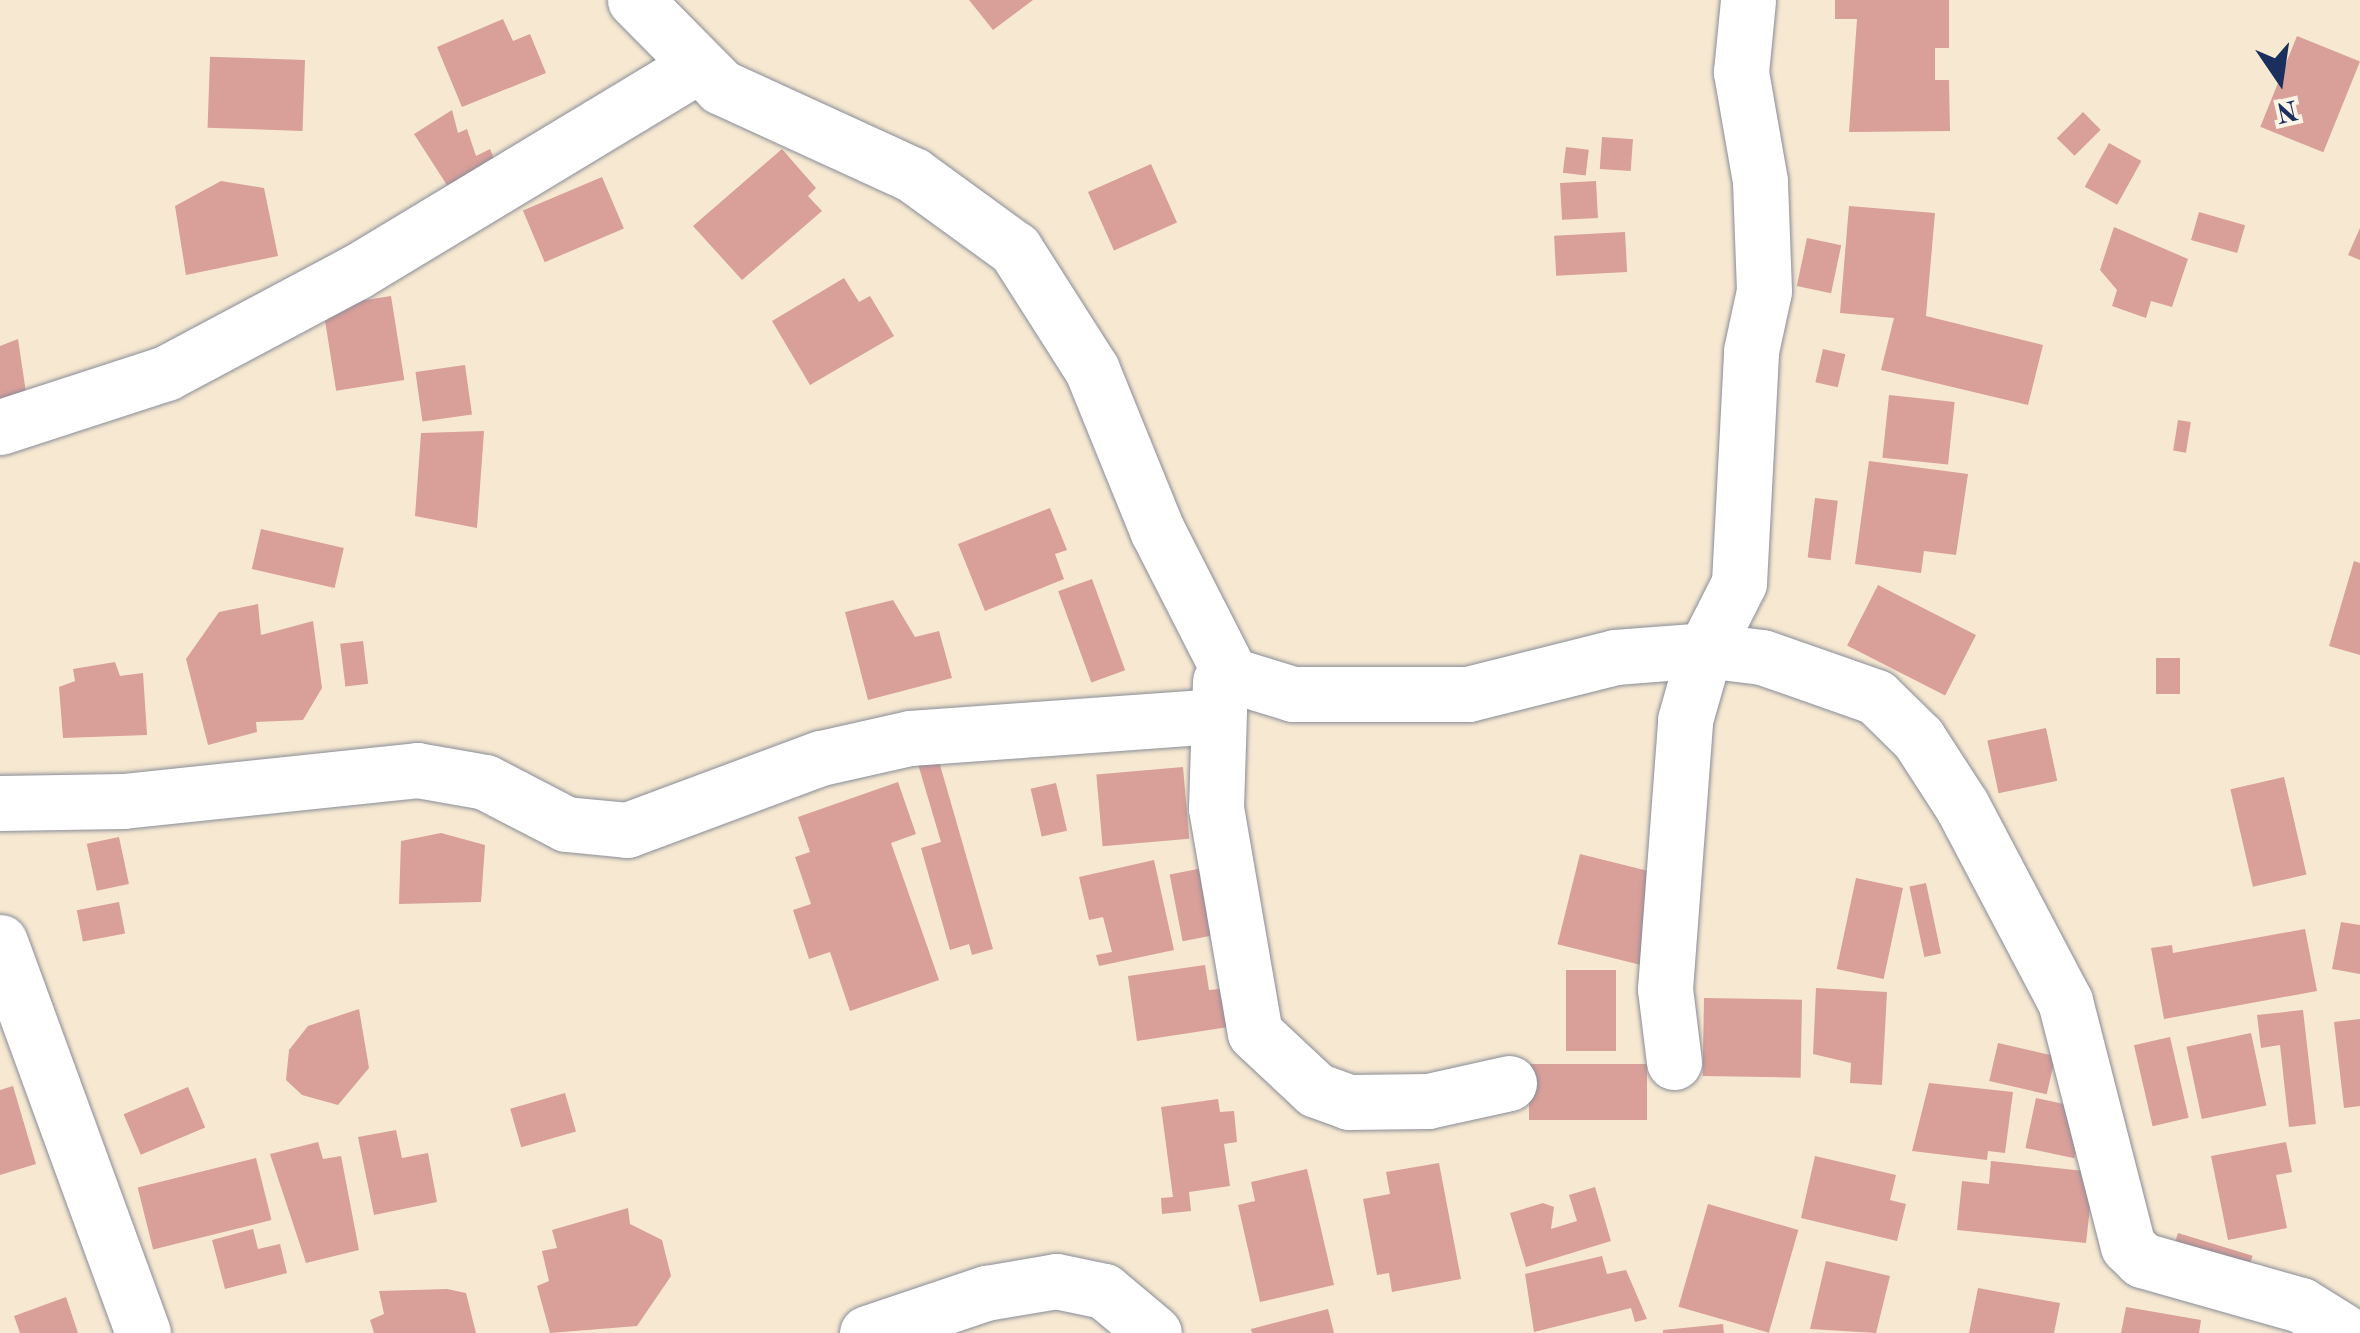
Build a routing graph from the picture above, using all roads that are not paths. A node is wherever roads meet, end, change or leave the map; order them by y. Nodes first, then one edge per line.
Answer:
1 (635, 0) edge
2 (1748, 0) edge
3 (698, 66) junction
4 (0, 427) edge
5 (1705, 650) junction
6 (1219, 691) junction
7 (0, 803) edge
8 (0, 942) edge
9 (1674, 1062) dead end
10 (1510, 1083) dead end
11 (144, 1333) edge
12 (867, 1333) edge
13 (1154, 1333) edge
14 (2346, 1333) edge

1 - 3 street
2 - 5 street
3 - 4 street
3 - 6 street
5 - 6 street
5 - 9 street
5 - 14 street
6 - 7 street
6 - 10 street
8 - 11 street
12 - 13 street

